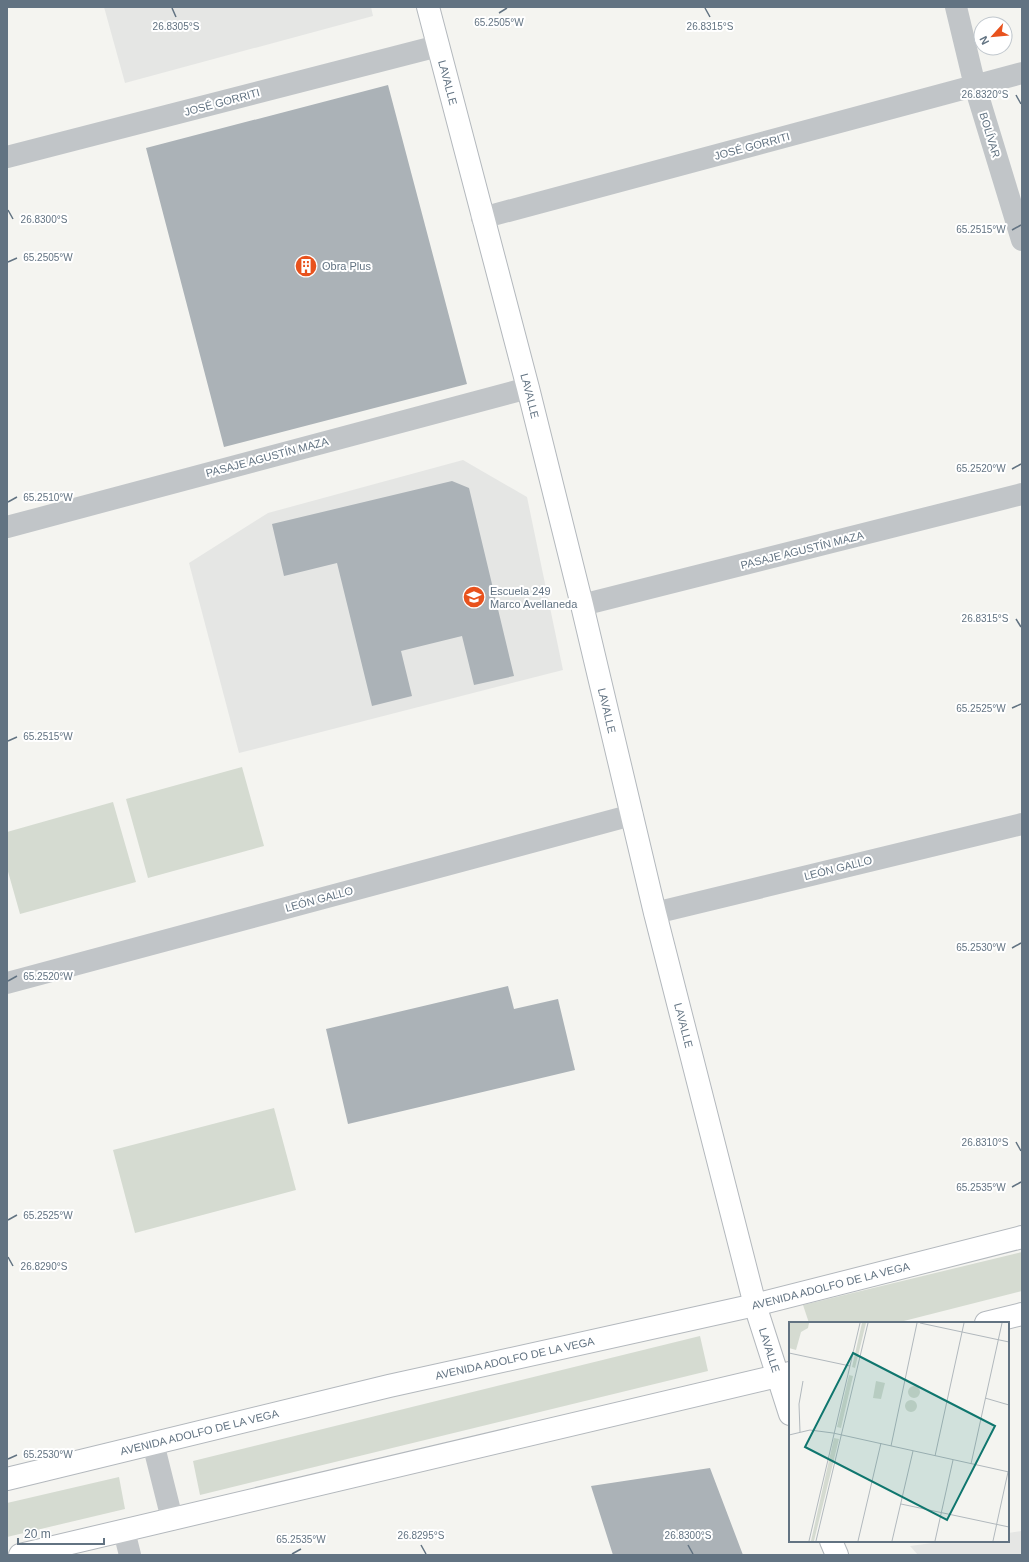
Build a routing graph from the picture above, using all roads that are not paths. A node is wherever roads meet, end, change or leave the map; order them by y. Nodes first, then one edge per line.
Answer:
1 (428, 7) edge
2 (956, 7) edge
3 (438, 46) junction
4 (1022, 73) edge
5 (975, 86) junction
6 (7, 157) edge
7 (482, 218) junction
8 (1022, 240) edge
9 (528, 388) junction
10 (1022, 494) edge
11 (7, 527) edge
12 (582, 605) junction
13 (632, 815) junction
14 (1022, 824) edge
15 (655, 913) junction
16 (7, 983) edge
17 (1022, 1237) edge
18 (755, 1305) junction
19 (1022, 1314) edge
20 (990, 1322) edge
21 (784, 1375) edge
22 (789, 1408) edge
23 (153, 1443) junction
24 (7, 1479) edge
25 (172, 1519) junction
26 (124, 1531) junction
27 (831, 1542) edge
28 (20, 1555) edge
29 (130, 1555) edge
30 (837, 1555) edge

1 - 3 main road, LAVALLE
2 - 5 street, BOLÍVAR
3 - 6 street, JOSÉ GORRITI
3 - 7 main road, LAVALLE
4 - 5 street, JOSÉ GORRITI
5 - 7 street, JOSÉ GORRITI
5 - 8 street, BOLÍVAR
7 - 9 main road, LAVALLE
9 - 11 street, PASAJE AGUSTÍN MAZA
9 - 12 main road, LAVALLE
10 - 12 street, PASAJE AGUSTÍN MAZA
12 - 13 main road, LAVALLE
13 - 15 main road, LAVALLE
13 - 16 street, LEÓN GALLO
14 - 15 street, LEÓN GALLO
15 - 18 main road, LAVALLE
17 - 18 main road, AVENIDA ADOLFO DE LA VEGA
18 - 21 main road, LAVALLE
18 - 23 main road, AVENIDA ADOLFO DE LA VEGA
19 - 20 main road
21 - 22 main road, LAVALLE
21 - 25 main road
23 - 24 main road, AVENIDA ADOLFO DE LA VEGA
23 - 25 street
25 - 26 main road
26 - 28 main road
26 - 29 street
27 - 30 main road

